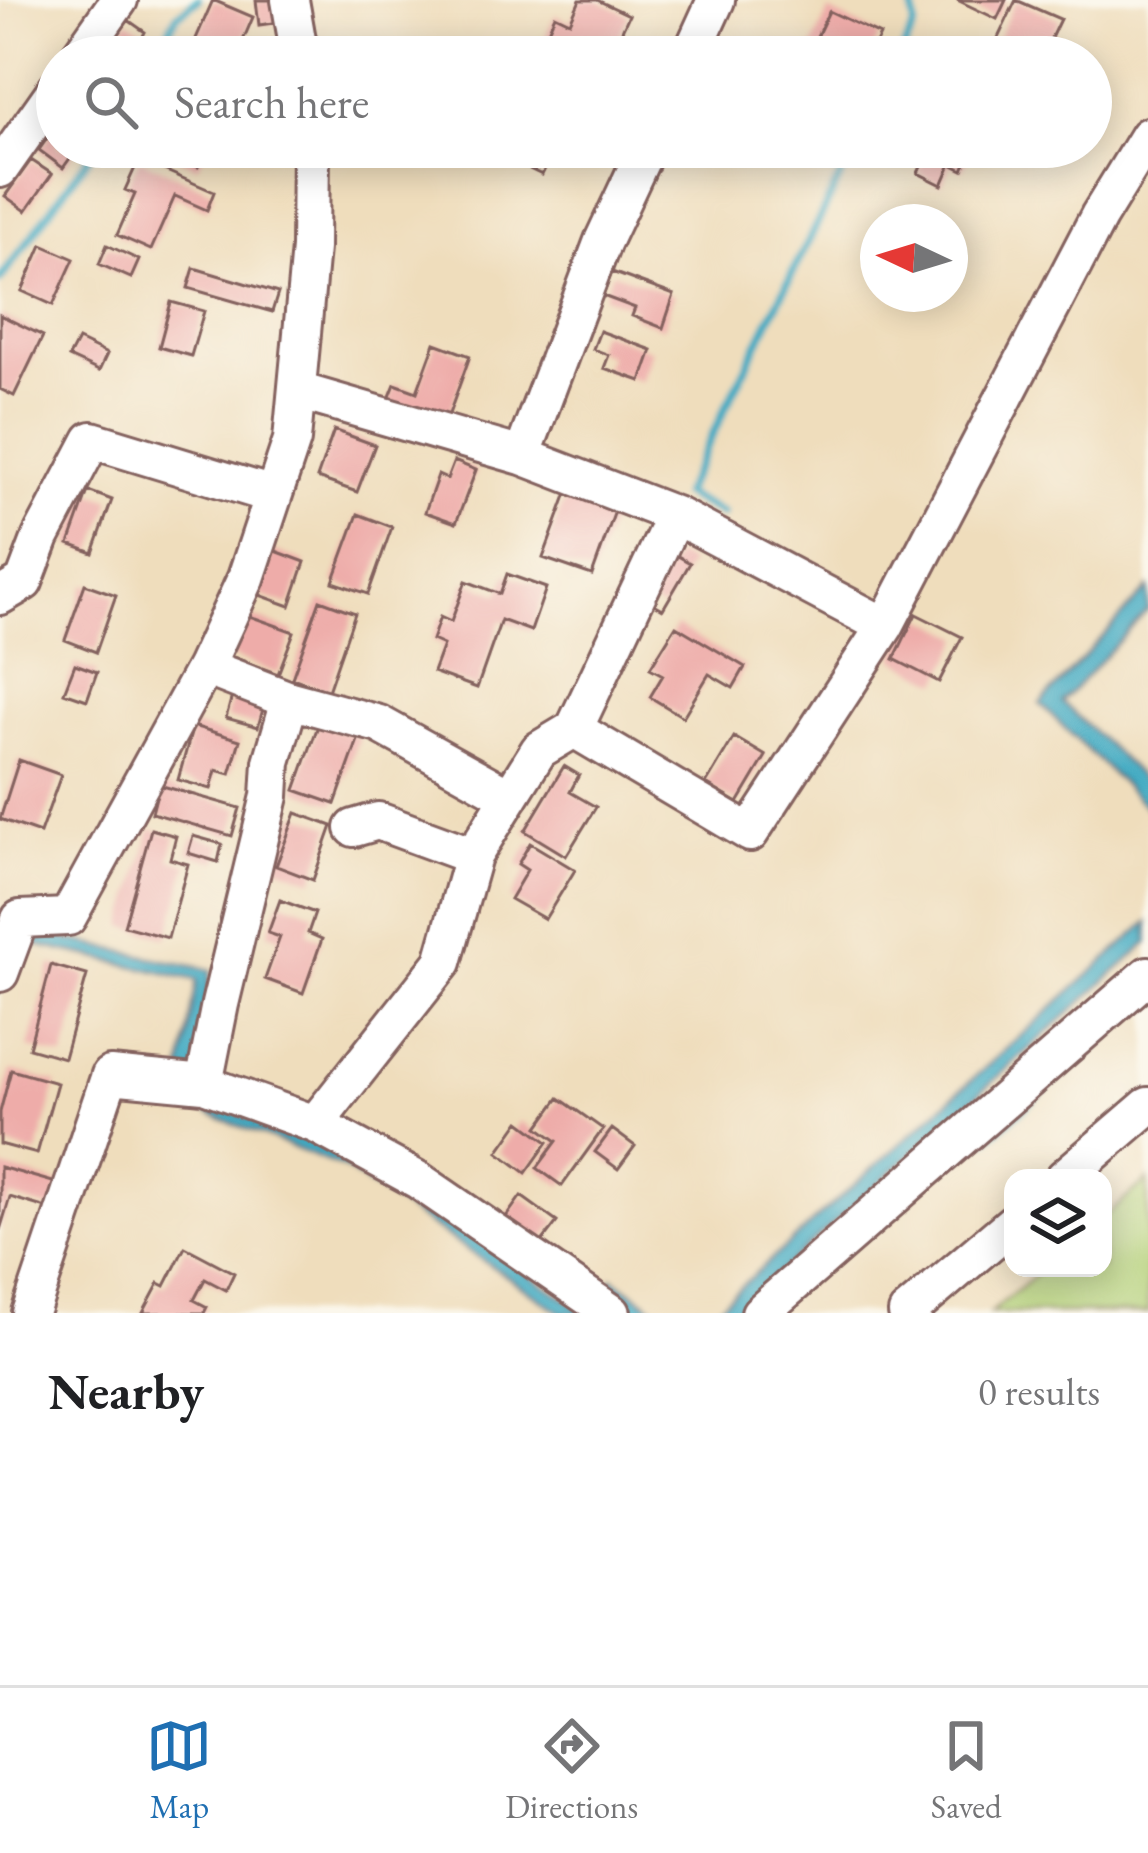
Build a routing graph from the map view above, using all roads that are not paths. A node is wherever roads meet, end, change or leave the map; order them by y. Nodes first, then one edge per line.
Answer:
1 (290, 0) edge
2 (716, 0) edge
3 (116, 1) edge
4 (93, 36) edge
5 (296, 36) edge
6 (700, 36) edge
7 (36, 118) edge
8 (1148, 136) edge
9 (311, 168) edge
10 (637, 168) edge
11 (0, 169) edge
12 (298, 391) junction
13 (522, 456) junction
14 (273, 495) junction
15 (675, 515) junction
16 (0, 596) edge
17 (885, 626) junction
18 (205, 667) junction
19 (290, 700) junction
20 (574, 729) junction
21 (510, 797) junction
22 (354, 828) dead end
23 (473, 856) junction
24 (6, 953) edge
25 (1148, 975) edge
26 (189, 1083) junction
27 (1148, 1106) edge
28 (315, 1124) junction
29 (1074, 1169) edge
30 (1004, 1230) edge
31 (604, 1307) edge
32 (31, 1313) edge
33 (760, 1313) edge
34 (907, 1313) edge

1 - 5 street
2 - 6 street
3 - 4 street
7 - 11 street
8 - 17 street
9 - 12 street
10 - 13 street
12 - 13 street
12 - 14 street
13 - 15 street
14 - 16 street
14 - 18 street
15 - 17 street
15 - 20 street
17 - 20 street
18 - 19 street
18 - 24 street
19 - 21 street
19 - 26 street
20 - 21 street
21 - 23 street
22 - 23 street
23 - 28 street
25 - 33 street
26 - 28 street
26 - 32 street
27 - 29 street
28 - 31 street
30 - 34 street

